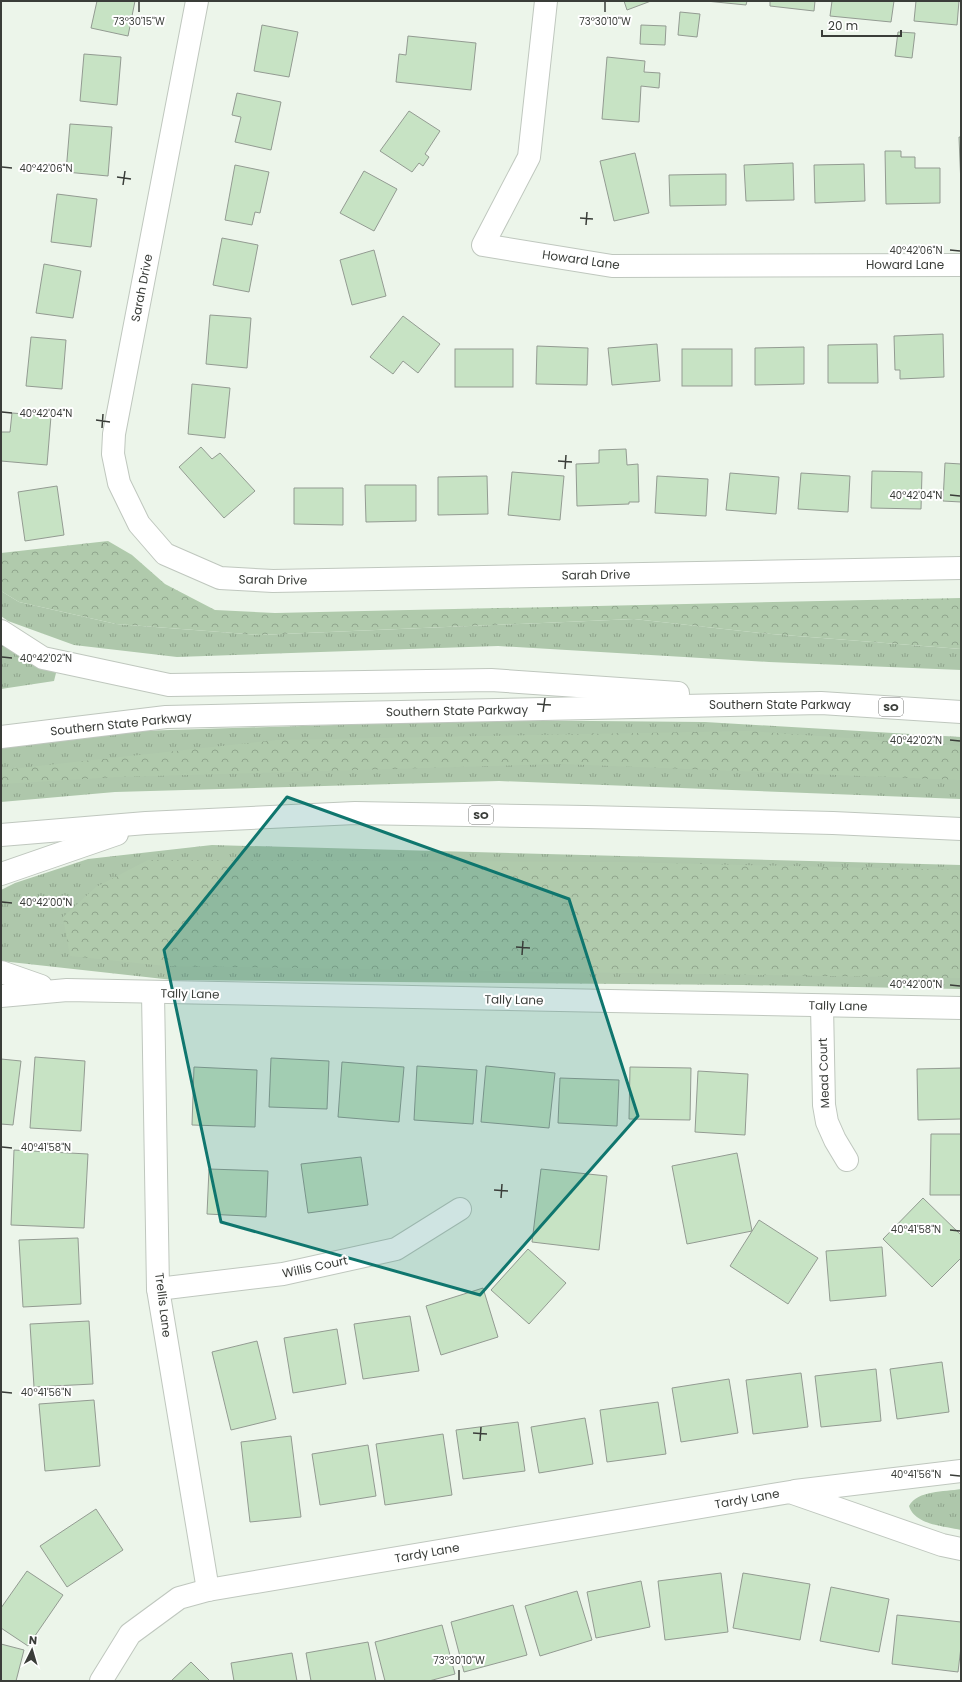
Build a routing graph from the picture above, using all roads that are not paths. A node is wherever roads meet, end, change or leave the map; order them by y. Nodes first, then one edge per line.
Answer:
1 (197, 1) edge
2 (546, 1) edge
3 (961, 265) edge
4 (961, 568) edge
5 (1, 631) edge
6 (821, 703) junction
7 (961, 712) edge
8 (1, 736) edge
9 (146, 823) junction
10 (961, 829) edge
11 (1, 834) edge
12 (1, 874) edge
13 (1, 972) edge
14 (1, 980) edge
15 (40, 986) junction
16 (67, 990) junction
17 (153, 993) junction
18 (1, 996) edge
19 (822, 1006) junction
20 (961, 1008) edge
21 (847, 1160) dead end
22 (460, 1209) dead end
23 (158, 1289) junction
24 (961, 1471) edge
25 (790, 1492) junction
26 (961, 1550) edge
27 (208, 1590) junction
28 (101, 1681) edge

1 - 4 main road, Sarah Drive
2 - 3 main road, Howard Lane
5 - 6 main road
6 - 7 main road, Southern State Parkway / SO
6 - 8 main road, Southern State Parkway / SO
9 - 10 main road, SO
9 - 11 main road, SO
9 - 12 main road
13 - 15 main road
14 - 15 main road, Tally Lane
15 - 16 main road, Tally Lane
16 - 17 main road, Tally Lane
16 - 18 main road, Tally Lane
17 - 19 main road, Tally Lane
17 - 23 main road, Trellis Lane
19 - 20 main road, Tally Lane
19 - 21 main road, Mead Court
22 - 23 main road, Willis Court
23 - 27 main road, Trellis Lane
24 - 25 main road, Tardy Lane
25 - 26 main road, Tardy Lane
25 - 27 main road, Tardy Lane
27 - 28 main road, Tardy Lane

